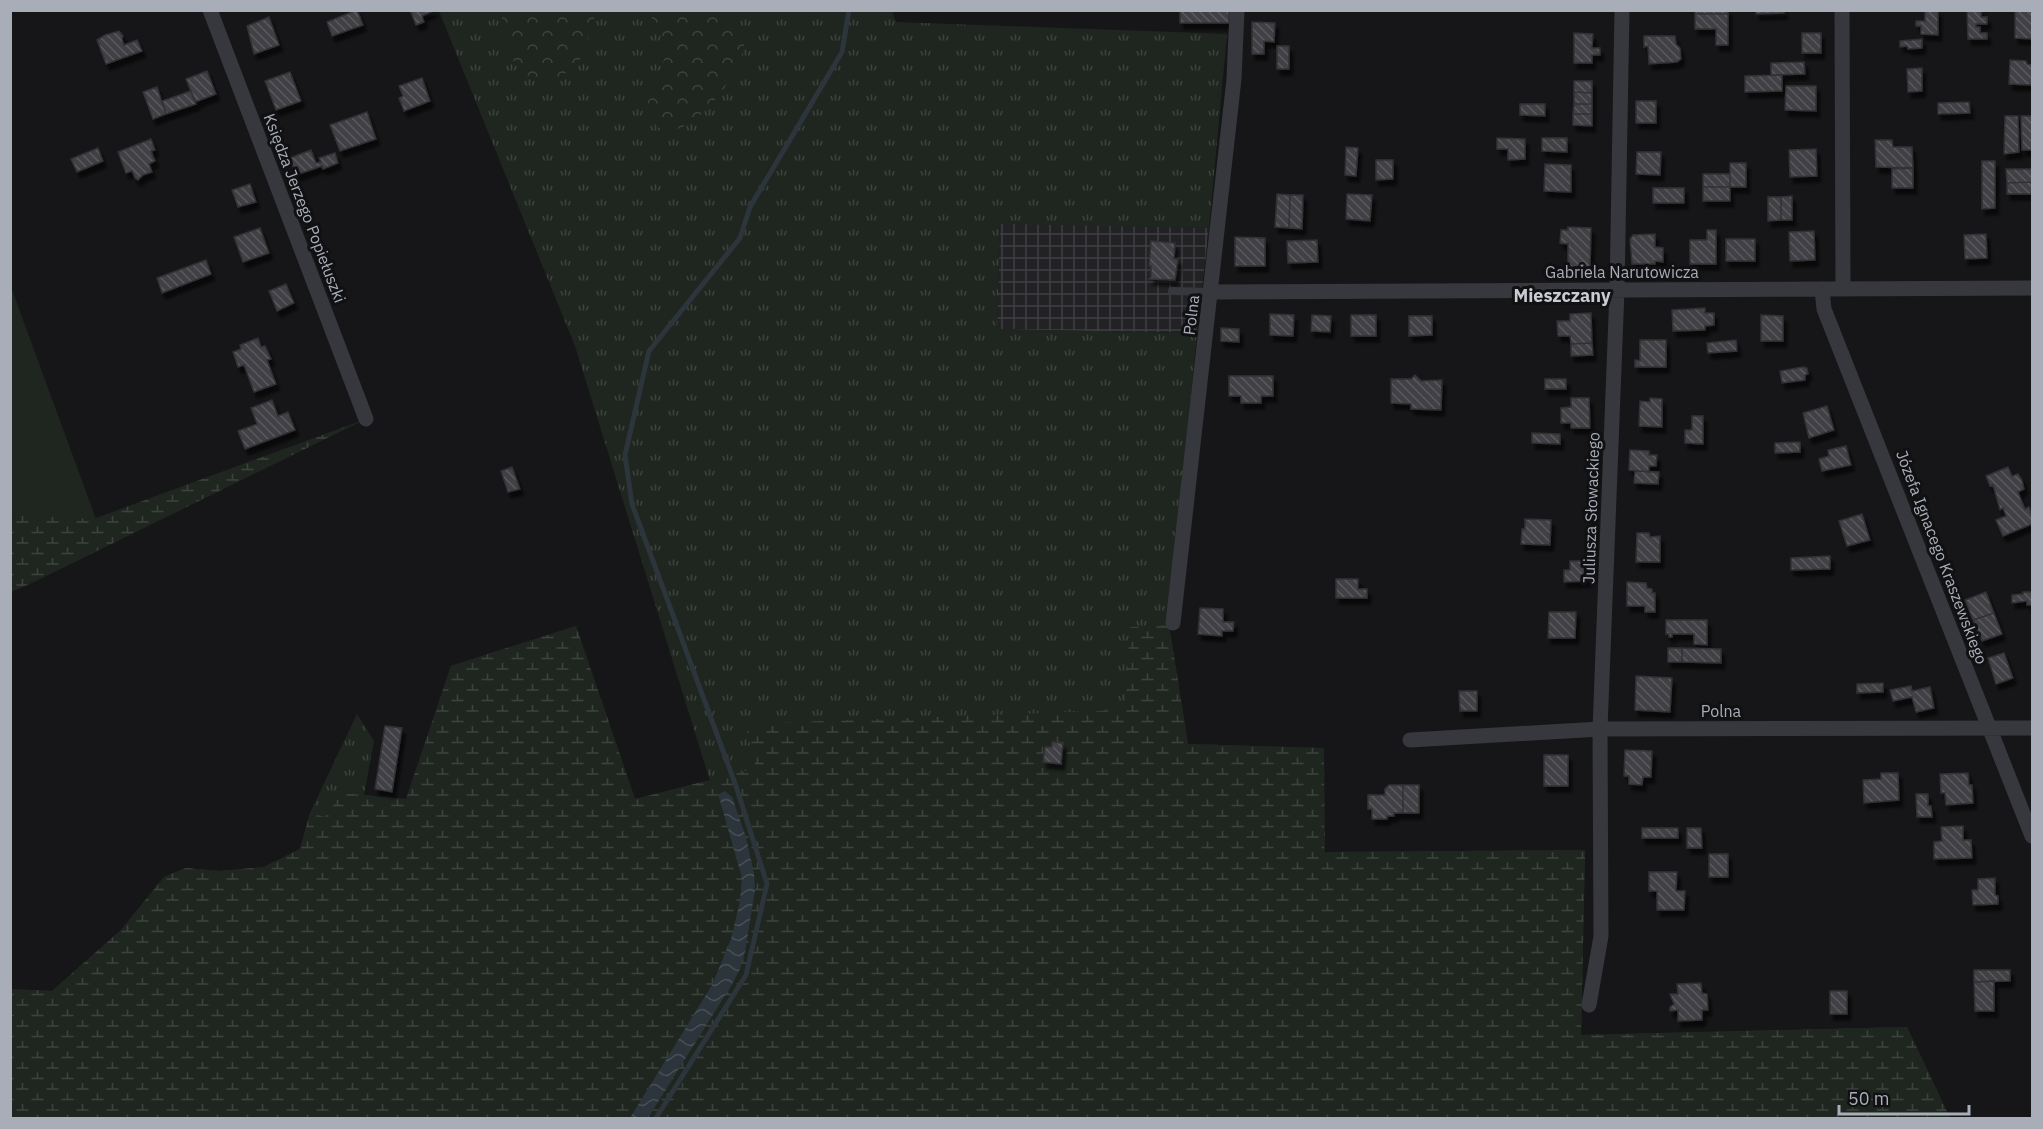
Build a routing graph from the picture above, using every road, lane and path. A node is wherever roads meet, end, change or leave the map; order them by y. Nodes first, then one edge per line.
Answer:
1 (210, 10) edge
2 (1237, 10) edge
3 (1622, 10) edge
4 (1842, 10) edge
5 (1843, 288) junction
6 (2032, 288) edge
7 (1822, 289) junction
8 (1617, 290) junction
9 (1172, 291) dead end
10 (1211, 292) junction
11 (366, 419) dead end
12 (1173, 623) dead end
13 (1990, 728) junction
14 (2032, 728) edge
15 (1600, 729) junction
16 (1410, 740) dead end
17 (2032, 836) edge
18 (1588, 1005) dead end

1 - 11 street, Księdza Jerzego Popiełuszki
2 - 10 street, Polna
3 - 8 street, Juliusza Słowackiego
4 - 5 street
5 - 6 street, Gabriela Narutowicza
5 - 7 street, Gabriela Narutowicza
7 - 8 street, Gabriela Narutowicza
7 - 13 street, Józefa Ignacego Kraszewskiego
8 - 10 street, Gabriela Narutowicza
8 - 15 street, Juliusza Słowackiego
9 - 10 lane
10 - 12 street, Polna
13 - 14 street, Polna
13 - 15 street, Polna
13 - 17 street, Józefa Ignacego Kraszewskiego
15 - 16 street, Polna
15 - 18 street, Juliusza Słowackiego

